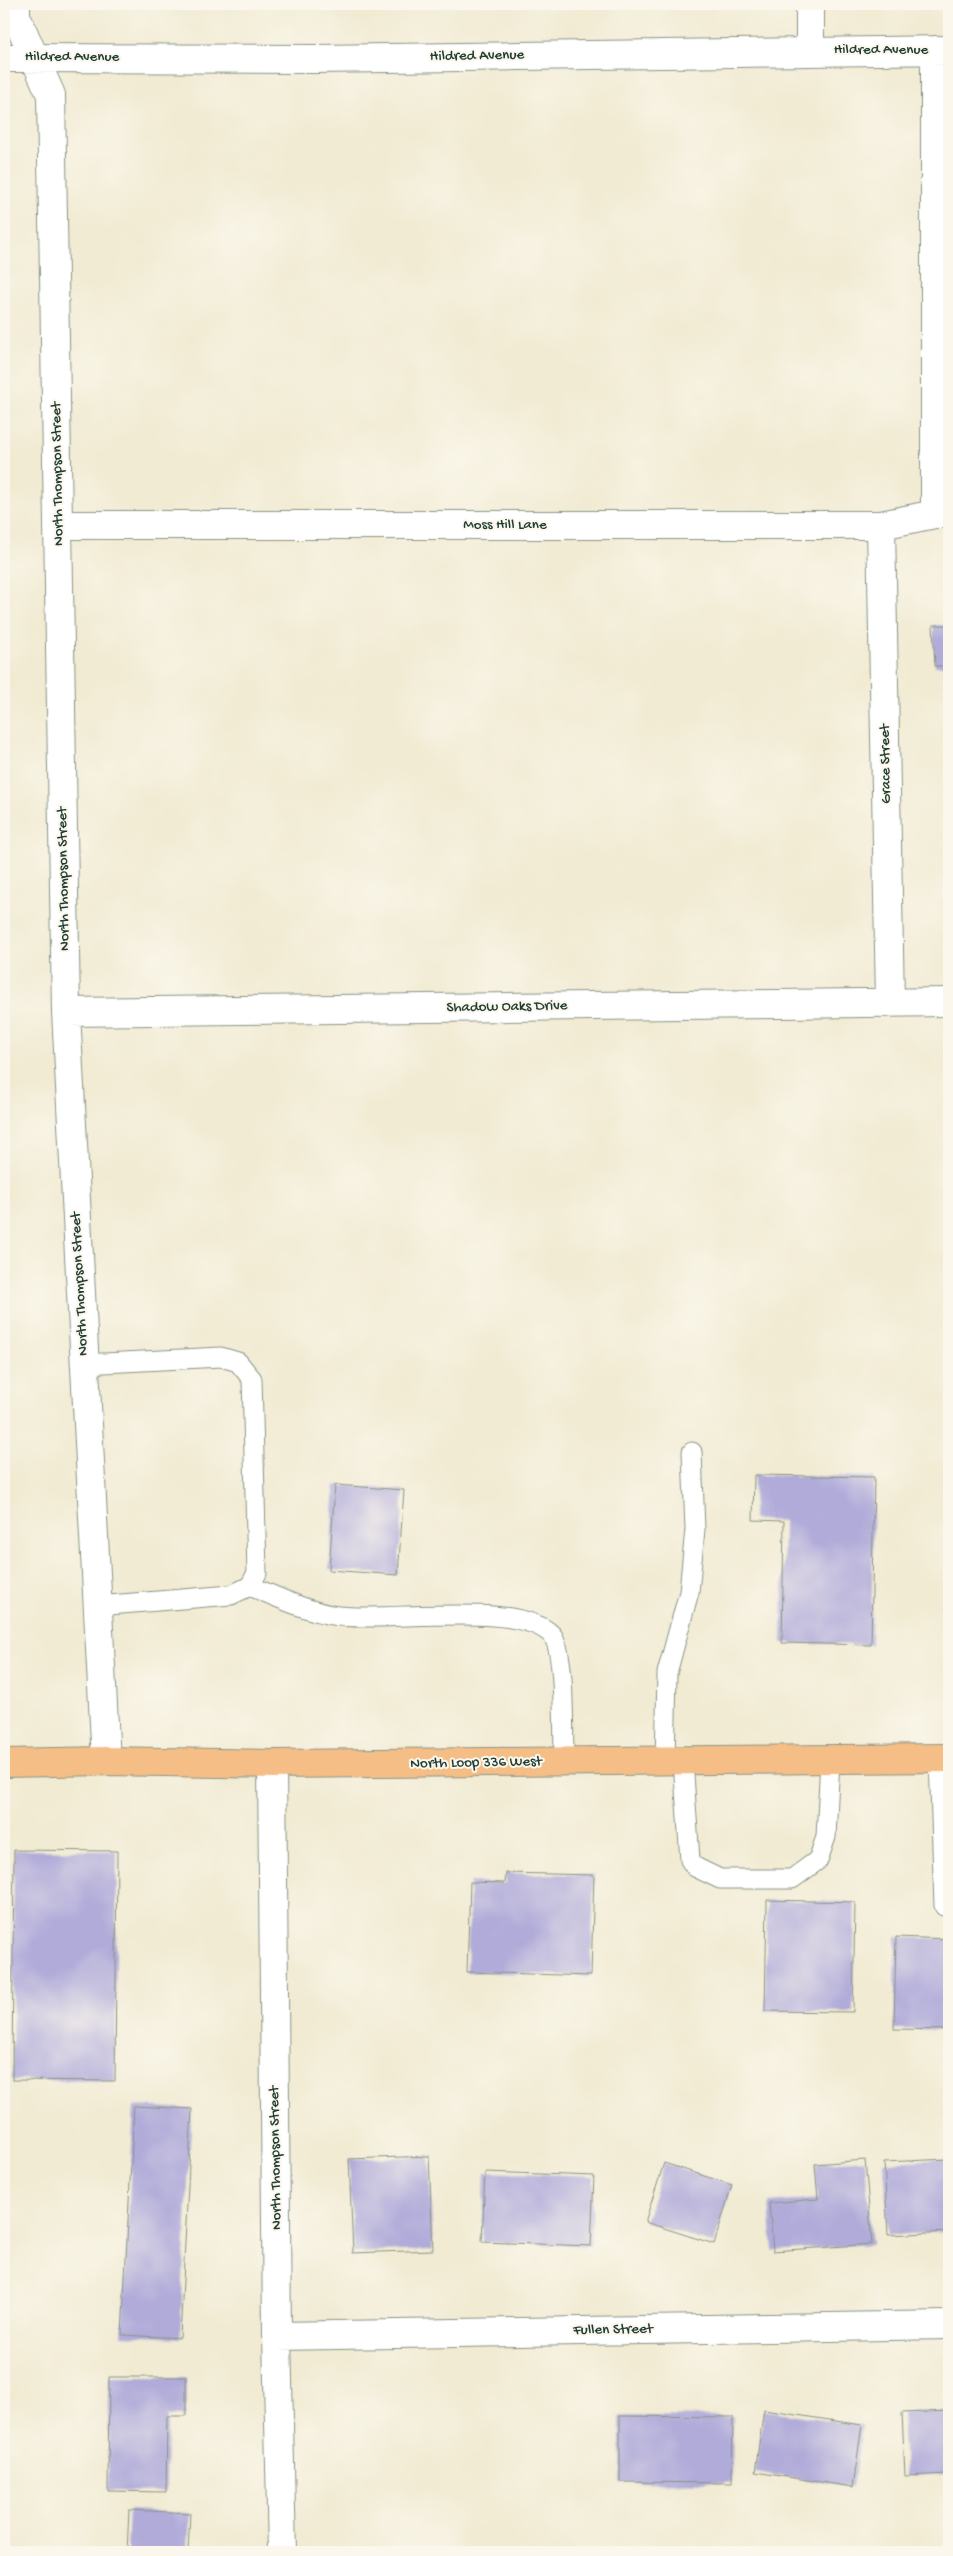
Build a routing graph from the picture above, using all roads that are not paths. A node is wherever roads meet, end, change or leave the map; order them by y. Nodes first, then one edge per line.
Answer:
1 (16, 4) edge
2 (810, 4) edge
3 (810, 50) junction
4 (942, 50) edge
5 (33, 57) junction
6 (4, 58) edge
7 (942, 514) edge
8 (59, 525) junction
9 (880, 525) junction
10 (890, 1002) junction
11 (949, 1002) edge
12 (66, 1012) junction
13 (84, 1364) junction
14 (692, 1452) dead end
15 (250, 1586) junction
16 (97, 1606) junction
17 (944, 1758) edge
18 (830, 1760) junction
19 (106, 1761) junction
20 (674, 1761) junction
21 (564, 1762) junction
22 (4, 1763) edge
23 (272, 1764) junction
24 (946, 1868) edge
25 (944, 1906) dead end
26 (949, 2325) edge
27 (278, 2336) junction
28 (282, 2552) edge

1 - 5 street, North Thompson Street
2 - 3 street
3 - 4 street, Hildred Avenue
3 - 5 street, Hildred Avenue
4 - 7 street
5 - 6 street, Hildred Avenue
5 - 8 street, North Thompson Street
7 - 9 street, Moss Hill Lane
8 - 9 street, Moss Hill Lane
8 - 12 street, North Thompson Street
9 - 10 street, Grace Street
10 - 11 street, Shadow Oaks Drive
10 - 12 street, Shadow Oaks Drive
12 - 13 street, North Thompson Street
13 - 15 lane
13 - 16 street, North Thompson Street
14 - 20 lane
15 - 16 lane
15 - 21 lane
16 - 19 street, North Thompson Street
17 - 18 main road, North Loop 336 West
17 - 24 lane
18 - 20 main road, North Loop 336 West
18 - 20 lane
19 - 22 main road, North Loop 336 West
19 - 23 main road, North Loop 336 West
20 - 21 main road, North Loop 336 West
21 - 23 main road, North Loop 336 West
23 - 27 street, North Thompson Street
24 - 25 lane
26 - 27 street, Fullen Street
27 - 28 street, North Thompson Street

